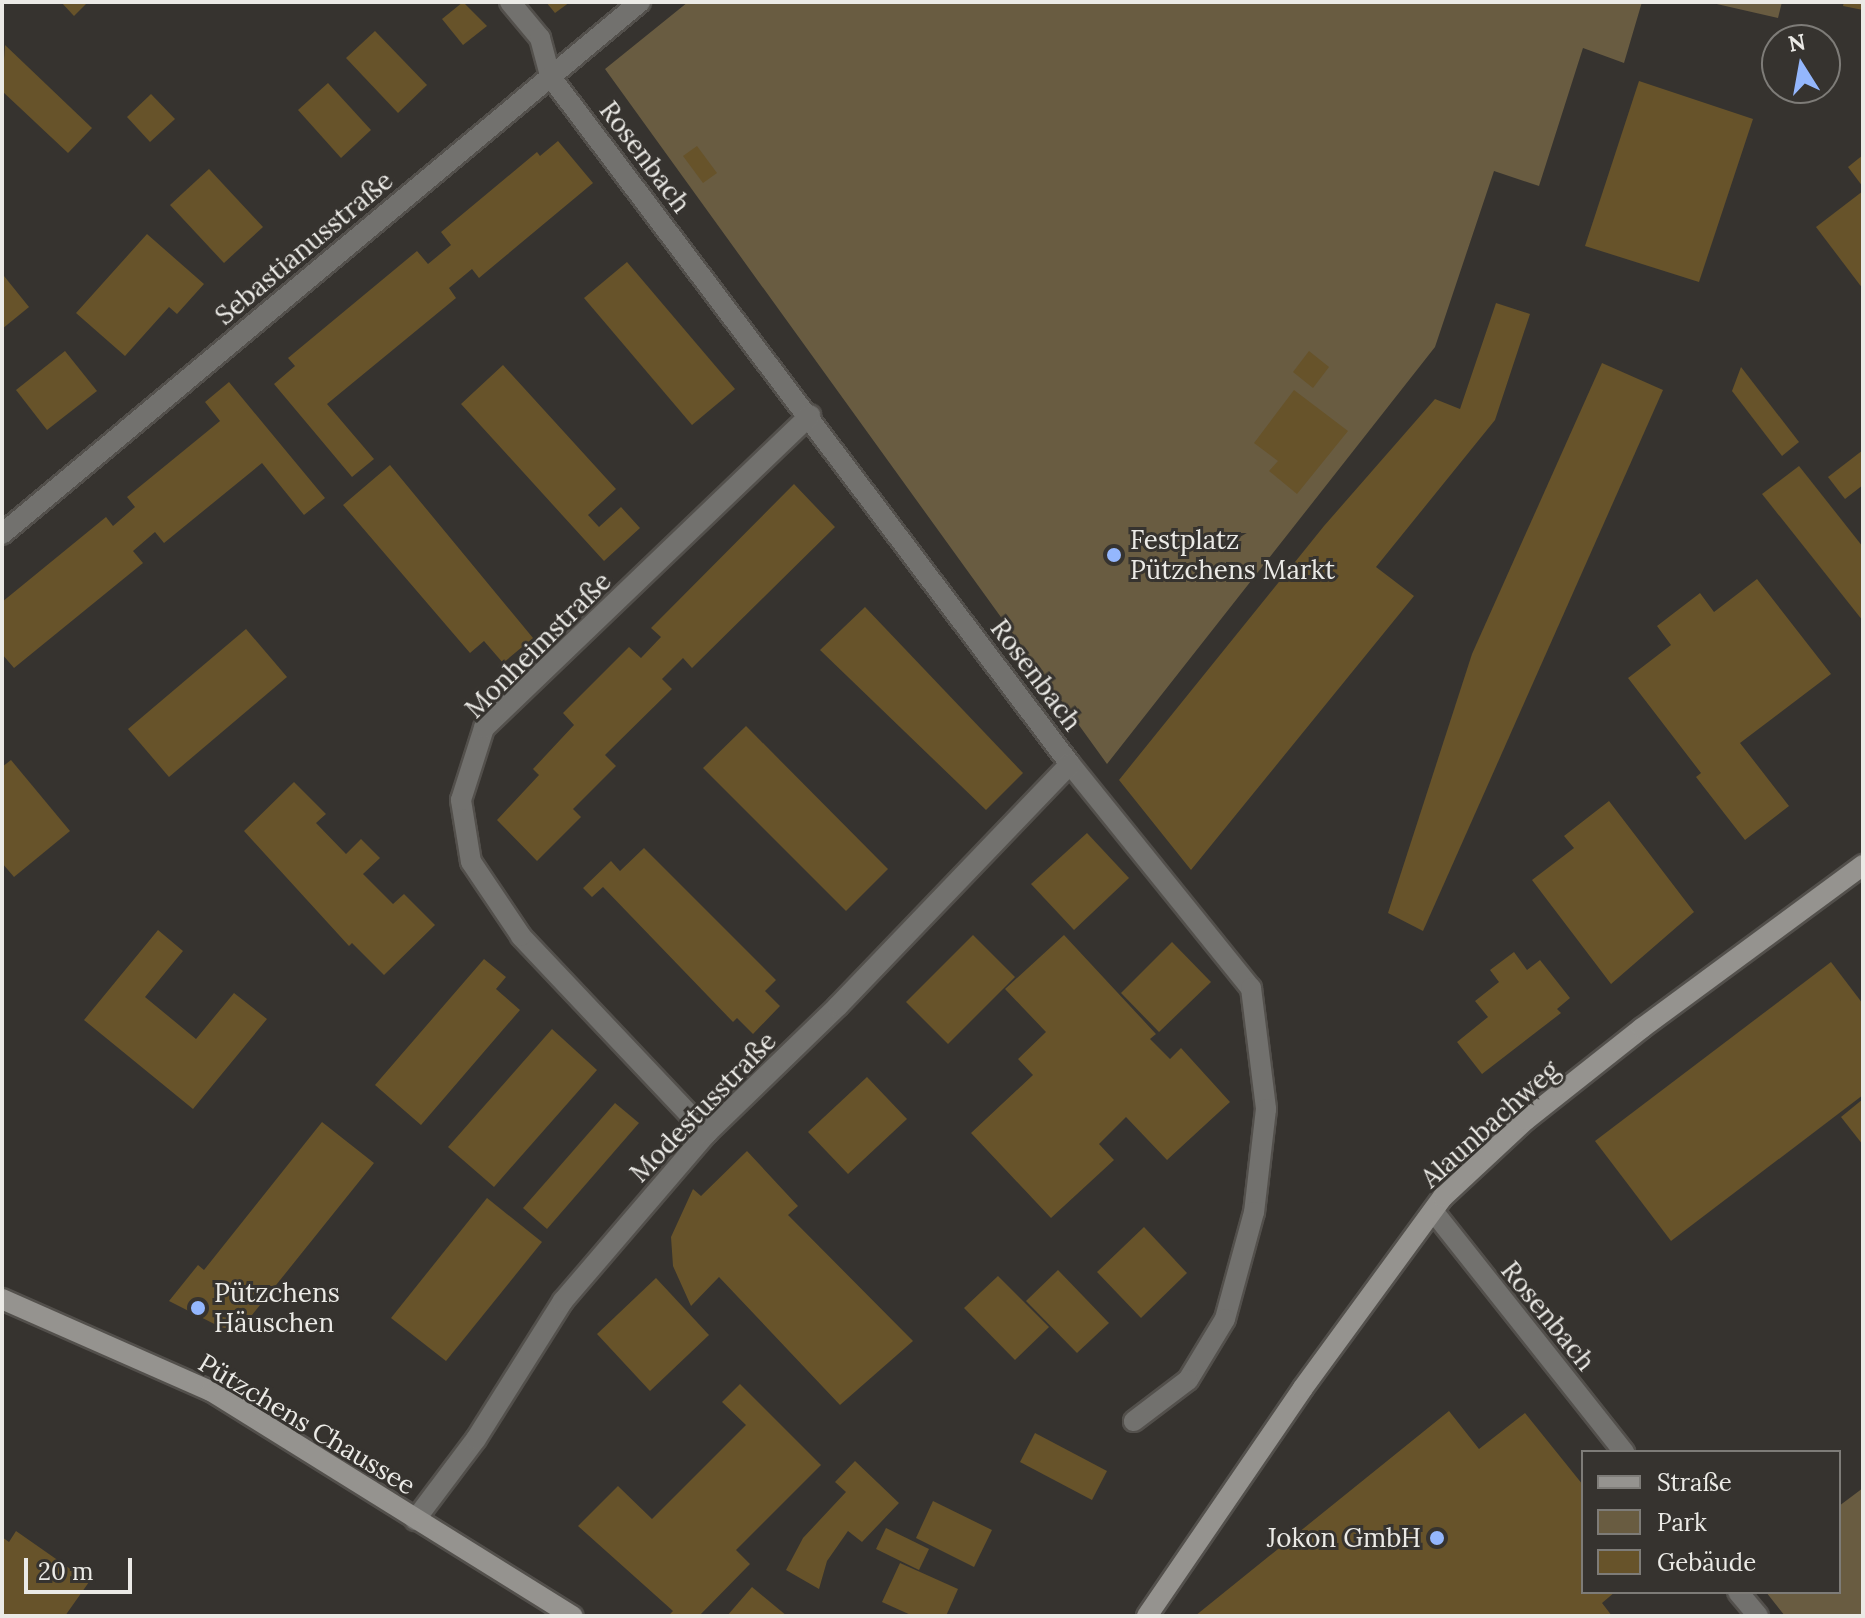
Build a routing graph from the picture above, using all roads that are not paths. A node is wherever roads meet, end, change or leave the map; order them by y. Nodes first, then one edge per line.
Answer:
1 (510, 2) edge
2 (640, 2) edge
3 (550, 76) junction
4 (810, 415) junction
5 (2, 534) edge
6 (1070, 764) junction
7 (1863, 865) edge
8 (707, 1133) junction
9 (1433, 1211) junction
10 (2, 1299) edge
11 (1134, 1421) dead end
12 (1622, 1450) edge
13 (415, 1520) junction
14 (1740, 1594) edge
15 (573, 1616) edge
16 (1147, 1616) edge
17 (1758, 1616) edge

1 - 3 street, Rosenbach
2 - 3 street, Sebastianusstraße
3 - 4 street, Rosenbach
3 - 5 street, Sebastianusstraße
4 - 6 street, Rosenbach
4 - 8 street, Monheimstraße
6 - 8 street, Modestusstraße
6 - 11 street, Rosenbach
7 - 9 street, Alaunbachweg
8 - 13 street, Modestusstraße
9 - 12 street, Rosenbach
9 - 16 street, Alaunbachweg
10 - 13 street, Pützchens Chaussee
13 - 15 street, Pützchens Chaussee
14 - 17 street

